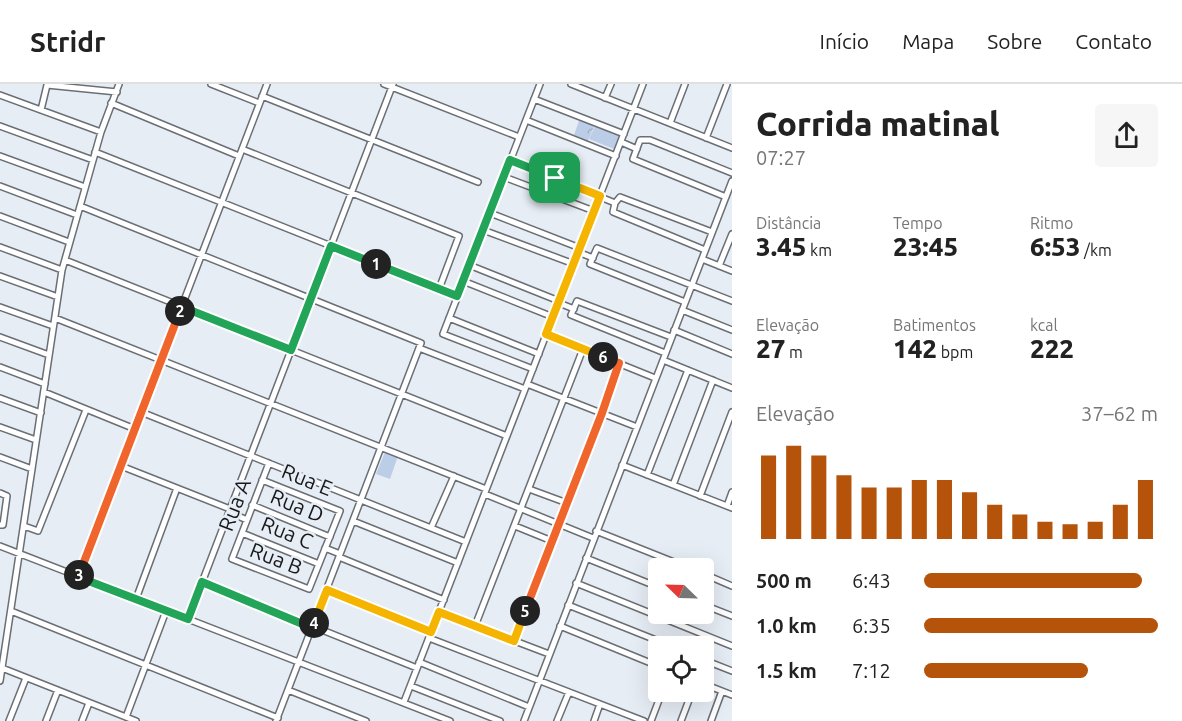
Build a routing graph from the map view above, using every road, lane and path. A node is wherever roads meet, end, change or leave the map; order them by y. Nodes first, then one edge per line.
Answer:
1 (119, 84) edge
2 (212, 84) edge
3 (267, 84) edge
4 (384, 84) edge
5 (540, 84) edge
6 (571, 84) edge
7 (611, 84) edge
8 (643, 84) edge
9 (686, 84) edge
10 (727, 84) edge
11 (393, 86) edge
12 (117, 93) junction
13 (0, 95) edge
14 (262, 96) junction
15 (605, 98) junction
16 (534, 99) junction
17 (111, 103) junction
18 (259, 103) junction
19 (634, 109) junction
20 (41, 110) junction
21 (526, 120) junction
22 (670, 123) junction
23 (0, 126) edge
24 (101, 132) junction
25 (624, 134) junction
26 (519, 137) junction
27 (706, 138) junction
28 (372, 140) junction
29 (621, 142) junction
30 (242, 148) junction
31 (637, 148) junction
32 (732, 148) edge
33 (95, 152) junction
34 (0, 156) edge
35 (239, 156) junction
36 (615, 156) junction
37 (93, 160) junction
38 (510, 160) junction
39 (732, 173) edge
40 (504, 177) junction
41 (732, 181) edge
42 (478, 182) dead end
43 (0, 186) edge
44 (85, 186) junction
45 (352, 192) junction
46 (600, 196) junction
47 (726, 197) junction
48 (221, 202) junction
49 (615, 203) junction
50 (80, 206) junction
51 (594, 211) junction
52 (490, 213) junction
53 (77, 215) junction
54 (0, 216) edge
55 (483, 230) junction
56 (712, 232) junction
57 (732, 234) edge
58 (69, 242) junction
59 (331, 246) junction
60 (0, 247) edge
61 (579, 250) junction
62 (705, 250) junction
63 (201, 255) junction
64 (593, 258) junction
65 (702, 259) junction
66 (64, 260) junction
67 (574, 264) junction
68 (469, 265) junction
69 (719, 266) junction
70 (62, 270) junction
71 (732, 271) edge
72 (0, 276) edge
73 (463, 281) junction
74 (692, 286) junction
75 (439, 289) junction
76 (457, 296) junction
77 (58, 297) junction
78 (311, 299) junction
79 (732, 301) edge
80 (559, 302) junction
81 (685, 302) junction
82 (0, 307) edge
83 (182, 307) junction
84 (574, 309) junction
85 (682, 310) junction
86 (553, 317) junction
87 (55, 318) junction
88 (448, 318) junction
89 (54, 327) junction
90 (674, 330) junction
91 (732, 330) edge
92 (546, 334) junction
93 (0, 337) edge
94 (671, 337) junction
95 (420, 346) junction
96 (583, 349) junction
97 (291, 350) junction
98 (665, 353) junction
99 (539, 354) junction
100 (732, 354) edge
101 (49, 355) junction
102 (161, 360) junction
103 (663, 360) junction
104 (619, 363) junction
105 (0, 367) edge
106 (533, 369) junction
107 (688, 370) junction
108 (656, 378) junction
109 (713, 380) junction
110 (45, 384) junction
111 (526, 387) junction
112 (732, 388) edge
113 (44, 392) junction
114 (402, 394) junction
115 (0, 398) edge
116 (564, 398) junction
117 (270, 404) junction
118 (86, 410) junction
119 (141, 412) junction
120 (732, 412) edge
121 (40, 413) junction
122 (602, 413) junction
123 (0, 427) edge
124 (637, 427) junction
125 (135, 429) junction
126 (507, 436) junction
127 (36, 440) junction
128 (381, 447) junction
129 (250, 456) junction
130 (0, 457) edge
131 (269, 463) junction
132 (622, 465) junction
133 (121, 466) junction
134 (32, 469) junction
135 (647, 475) junction
136 (454, 476) junction
137 (262, 480) junction
138 (673, 485) junction
139 (177, 488) junction
140 (529, 489) junction
141 (486, 491) junction
142 (732, 492) edge
143 (0, 493) edge
144 (700, 496) junction
145 (361, 500) junction
146 (567, 503) junction
147 (252, 506) junction
148 (729, 507) edge
149 (521, 509) junction
150 (229, 511) junction
151 (247, 520) junction
152 (353, 522) junction
153 (558, 524) junction
154 (0, 525) edge
155 (24, 526) junction
156 (515, 526) junction
157 (431, 528) junction
158 (596, 531) junction
159 (242, 533) junction
160 (330, 537) junction
161 (593, 538) junction
162 (552, 541) junction
163 (466, 542) junction
164 (0, 546) edge
165 (325, 548) junction
166 (19, 554) junction
167 (340, 555) junction
168 (586, 558) junction
169 (664, 558) edge
170 (232, 559) joint
171 (458, 563) junction
172 (319, 564) junction
173 (78, 577) junction
174 (714, 578) edge
175 (202, 582) junction
176 (576, 583) junction
177 (648, 583) edge
178 (732, 586) edge
179 (327, 590) junction
180 (136, 599) junction
181 (444, 600) junction
182 (568, 605) junction
183 (714, 609) edge
184 (11, 610) junction
185 (166, 611) junction
186 (439, 612) junction
187 (732, 616) edge
188 (188, 619) junction
189 (475, 626) junction
190 (560, 626) junction
191 (312, 628) junction
192 (431, 632) junction
193 (707, 636) edge
194 (648, 637) edge
195 (429, 638) junction
196 (714, 639) edge
197 (3, 641) edge
198 (514, 641) junction
199 (732, 646) edge
200 (549, 654) junction
201 (299, 661) junction
202 (648, 662) edge
203 (714, 664) edge
204 (146, 665) junction
205 (418, 665) junction
206 (2, 668) junction
207 (732, 671) edge
208 (26, 678) junction
209 (0, 679) edge
210 (539, 680) junction
211 (411, 686) junction
212 (714, 688) edge
213 (58, 690) junction
214 (288, 690) junction
215 (722, 691) junction
216 (568, 692) junction
217 (732, 695) edge
218 (404, 702) junction
219 (658, 702) edge
220 (688, 702) edge
221 (89, 703) junction
222 (600, 704) junction
223 (529, 706) junction
224 (121, 718) edge
225 (277, 719) edge
226 (9, 721) edge
227 (46, 721) edge
228 (82, 721) edge
229 (135, 721) edge
230 (366, 721) edge
231 (450, 721) edge
232 (500, 721) edge
233 (524, 721) edge
234 (557, 721) edge
235 (594, 721) edge
236 (644, 721) edge
237 (651, 721) edge
238 (681, 721) edge
239 (711, 721) edge

1 - 12 street
2 - 18 street
3 - 14 street
4 - 11 street
5 - 16 street
6 - 15 street
7 - 15 street
8 - 19 street
9 - 22 street
10 - 27 street
11 - 26 street
11 - 28 street
12 - 17 street
12 - 20 street
13 - 20 street
14 - 18 street
14 - 28 street
15 - 19 street
16 - 21 street
16 - 25 street
17 - 24 street
17 - 35 street
18 - 30 street
19 - 22 street
19 - 25 street
20 - 24 street
21 - 26 street
21 - 36 street
22 - 27 street
23 - 37 street
24 - 33 street
25 - 29 street
26 - 38 street
27 - 32 street
28 - 42 street
28 - 45 street
29 - 31 street
29 - 36 street
30 - 35 street
30 - 45 street
31 - 39 street
31 - 47 street
33 - 37 street
33 - 48 street
34 - 44 street
35 - 48 street
36 - 46 street
37 - 44 street
38 - 40 street
38 - 46 street
40 - 51 street
40 - 52 street
41 - 47 street
43 - 53 street
44 - 50 street
45 - 59 street
45 - 75 street
46 - 49 street
46 - 51 street
47 - 56 street
48 - 59 street
48 - 63 street
49 - 56 street
49 - 62 street
50 - 53 street
50 - 63 street
51 - 61 street
52 - 55 street
52 - 61 street
53 - 58 street
54 - 58 street
55 - 67 street
55 - 68 street
56 - 62 street
57 - 69 street
58 - 66 street
59 - 75 street
59 - 78 street
60 - 70 street
61 - 64 street
61 - 67 street
62 - 65 street
63 - 78 street
63 - 83 street
64 - 74 street
64 - 81 street
65 - 69 street
65 - 74 street
66 - 70 street
66 - 83 street
67 - 80 street
68 - 73 street
68 - 80 street
69 - 71 street
70 - 77 street
72 - 77 street
73 - 76 street
73 - 86 street
74 - 79 street
74 - 81 street
75 - 76 street
76 - 88 street
77 - 87 street
78 - 95 street
78 - 97 street
80 - 84 street
80 - 86 street
81 - 85 street
82 - 89 street
83 - 97 street
83 - 102 street
84 - 94 street
84 - 98 street
85 - 90 street
85 - 91 street
86 - 92 street
87 - 89 street
87 - 102 street
88 - 99 street
88 - 106 street
89 - 101 street
90 - 94 street
90 - 100 street
92 - 96 street
92 - 99 street
93 - 101 street
94 - 98 street
95 - 111 street
95 - 114 street
96 - 104 street
96 - 116 street
97 - 114 street
97 - 117 street
98 - 103 street
99 - 106 street
101 - 110 street
102 - 117 street
102 - 119 street
103 - 107 street
103 - 108 street
104 - 108 street
104 - 122 street
105 - 110 street
106 - 111 street
107 - 109 street
107 - 135 street
108 - 124 street
109 - 112 street
109 - 138 street
110 - 113 street
111 - 116 street
111 - 126 street
113 - 118 street
113 - 121 street
114 - 126 street
114 - 128 street
115 - 121 street
116 - 122 street
116 - 140 street
117 - 128 street
117 - 129 street
118 - 125 street
118 - 155 street
119 - 125 street
119 - 129 street
120 - 144 street
121 - 127 street
122 - 124 street
122 - 146 street
123 - 127 street
124 - 132 street
125 - 133 street
126 - 141 street
127 - 134 street
128 - 136 street
128 - 145 street
129 - 131 street
129 - 150 street
130 - 134 street
131 - 137 street, Rua A
131 - 145 street
132 - 135 street
132 - 158 street
133 - 139 street
133 - 173 street
134 - 155 street
135 - 138 street
136 - 141 street
136 - 157 street
137 - 147 street, Rua A
137 - 160 street, Rua E
138 - 144 street
139 - 150 street
139 - 180 street
140 - 146 street
140 - 149 street
141 - 149 street
141 - 163 street
142 - 148 street
143 - 154 street
144 - 148 street
145 - 152 street
145 - 157 street
146 - 153 street
147 - 151 street, Rua A
147 - 160 street, Rua D
149 - 153 street
149 - 156 street
150 - 151 street
150 - 175 street
151 - 159 street, Rua A
152 - 167 street
152 - 171 street
153 - 161 street
153 - 162 street
155 - 166 street
156 - 162 street
156 - 189 street
157 - 163 street
158 - 161 street
158 - 169 street
159 - 170 street, Rua A
159 - 172 street, Rua C
160 - 165 street
161 - 168 street
162 - 198 street
163 - 171 street
164 - 166 street
165 - 167 street
165 - 172 street
166 - 173 street
166 - 184 street
167 - 179 street
167 - 181 street
168 - 176 street
168 - 177 street
170 - 172 street, Rua B
171 - 181 street
173 - 180 street
174 - 178 street
175 - 188 street
175 - 191 street
176 - 182 street
176 - 193 street
179 - 191 street
179 - 192 street
180 - 185 street
181 - 186 street
182 - 190 street
182 - 194 street
183 - 187 street
184 - 197 street
184 - 204 street
185 - 188 street
185 - 204 street
186 - 189 street
186 - 192 street
188 - 201 street
189 - 198 street
190 - 200 street
190 - 202 street
191 - 201 street
191 - 205 street
192 - 195 street
195 - 205 street
195 - 210 street
196 - 199 street
197 - 206 street
198 - 200 street
200 - 210 street
201 - 214 street
201 - 218 street
203 - 207 street
204 - 224 street
204 - 225 street
205 - 211 street
205 - 223 street
206 - 208 street
206 - 209 street
208 - 213 street
208 - 226 street
210 - 216 street
210 - 223 street
211 - 218 street
211 - 232 street
212 - 215 street
213 - 221 street
213 - 227 street
214 - 225 street
214 - 230 street
215 - 217 street
215 - 239 street
216 - 222 street
216 - 234 street
218 - 231 street
219 - 237 street
220 - 238 street
221 - 224 street
221 - 228 street
222 - 235 street
222 - 236 street
223 - 233 street
224 - 229 street

